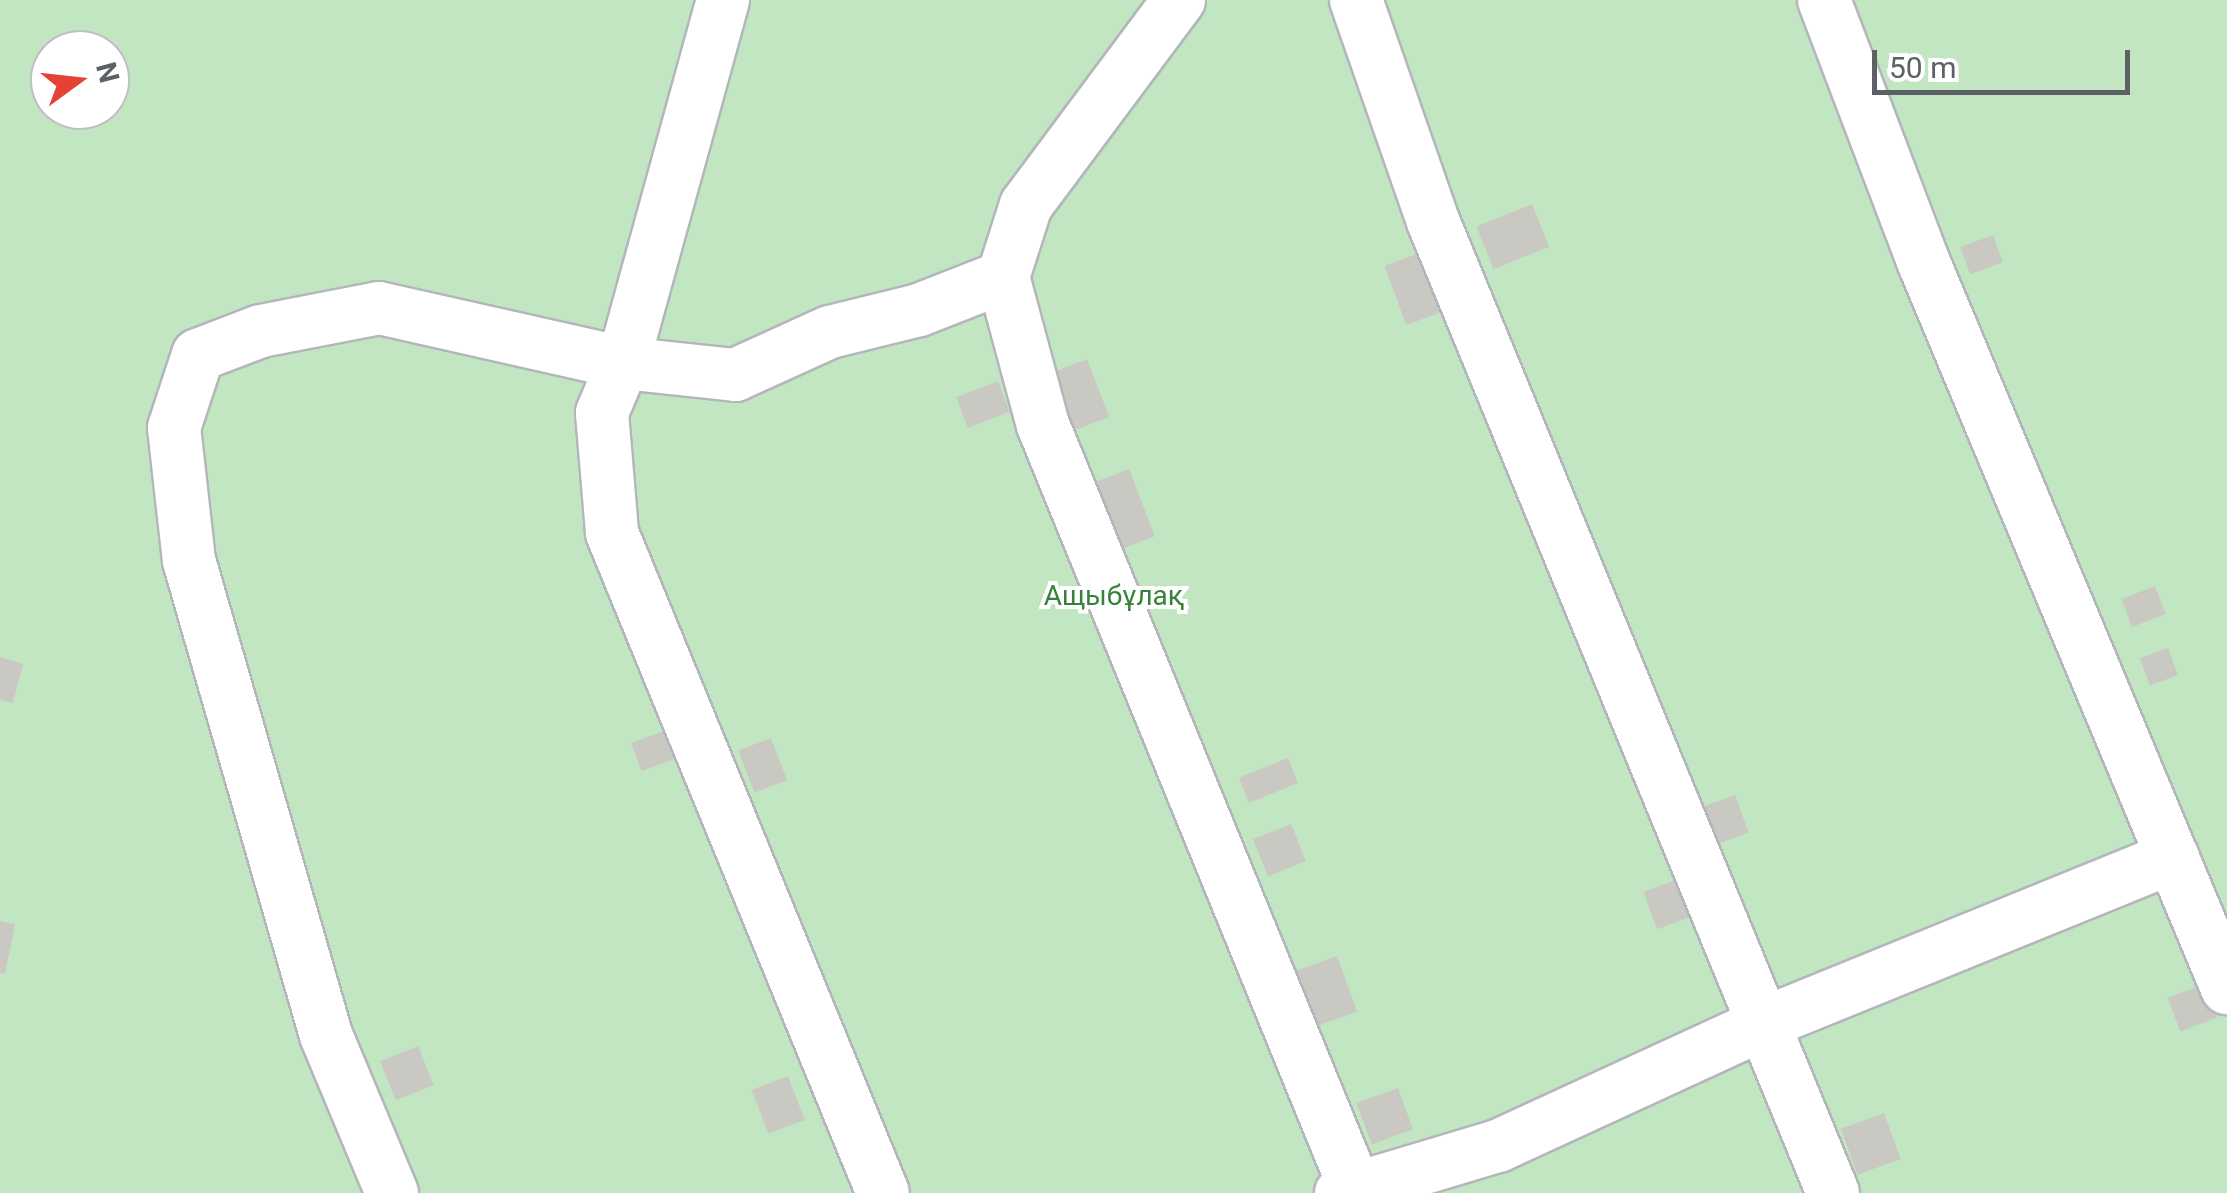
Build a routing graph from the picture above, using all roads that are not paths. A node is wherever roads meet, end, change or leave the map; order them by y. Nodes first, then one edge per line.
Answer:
1 (723, 0) edge
2 (1179, 0) edge
3 (1356, 0) edge
4 (1824, 0) edge
5 (1003, 277) junction
6 (623, 362) junction
7 (2173, 857) junction
8 (2227, 988) edge
9 (1768, 1022) junction
10 (1351, 1191) edge
11 (392, 1193) edge
12 (883, 1193) edge
13 (1833, 1193) edge

1 - 6 street
2 - 5 street
3 - 9 street
4 - 7 street
5 - 6 street
5 - 10 street
6 - 11 street
6 - 12 street
7 - 8 street
7 - 9 street
9 - 10 street
9 - 13 street

